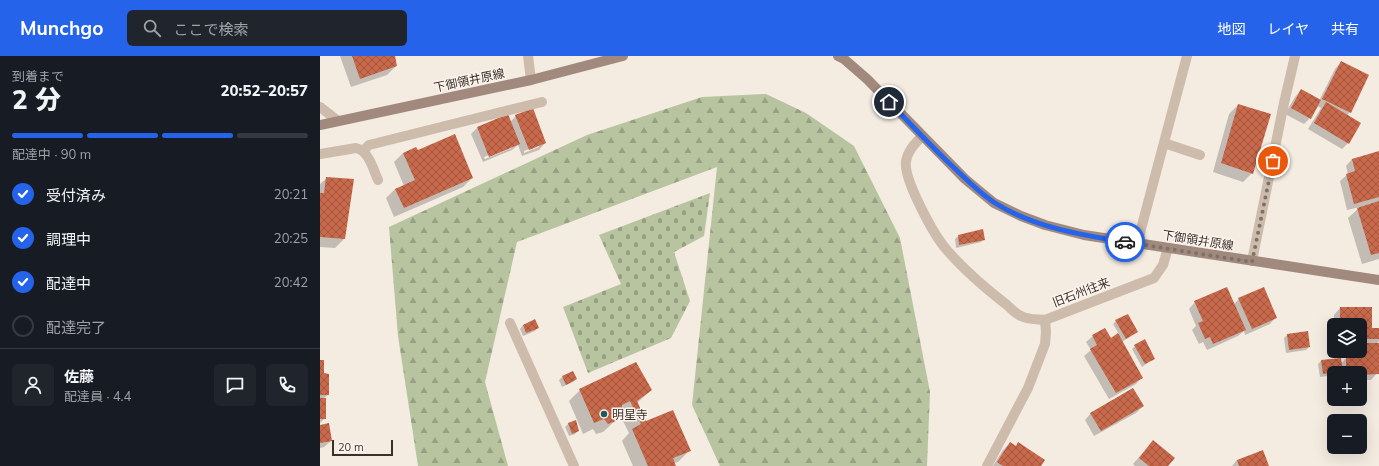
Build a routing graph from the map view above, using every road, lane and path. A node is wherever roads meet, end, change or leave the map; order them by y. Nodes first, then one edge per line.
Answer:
1 (528, 56) edge
2 (623, 56) edge
3 (838, 56) edge
4 (1187, 56) edge
5 (1296, 56) edge
6 (531, 80) junction
7 (542, 102) dead end
8 (320, 107) edge
9 (338, 121) junction
10 (320, 125) edge
11 (922, 136) junction
12 (1164, 143) junction
13 (364, 151) junction
14 (320, 154) edge
15 (1200, 155) dead end
16 (378, 180) dead end
17 (1138, 244) junction
18 (1168, 248) junction
19 (1252, 262) junction
20 (1379, 280) edge
21 (1045, 320) junction
22 (510, 323) dead end
23 (574, 466) edge
24 (987, 466) edge

1 - 6 street
2 - 6 main road, 下御領井原線
3 - 11 main road, 下御領井原線
4 - 12 street
5 - 19 street
6 - 9 main road, 下御領井原線
7 - 13 street
8 - 9 street
9 - 10 main road, 下御領井原線
11 - 17 main road, 下御領井原線
11 - 21 street
12 - 15 street
12 - 17 street
13 - 14 street
13 - 16 street
17 - 18 main road, 下御領井原線
18 - 19 main road, 下御領井原線
18 - 21 street, 旧石州往来
19 - 20 main road, 下御領井原線
21 - 24 street, 旧石州往来
22 - 23 street

